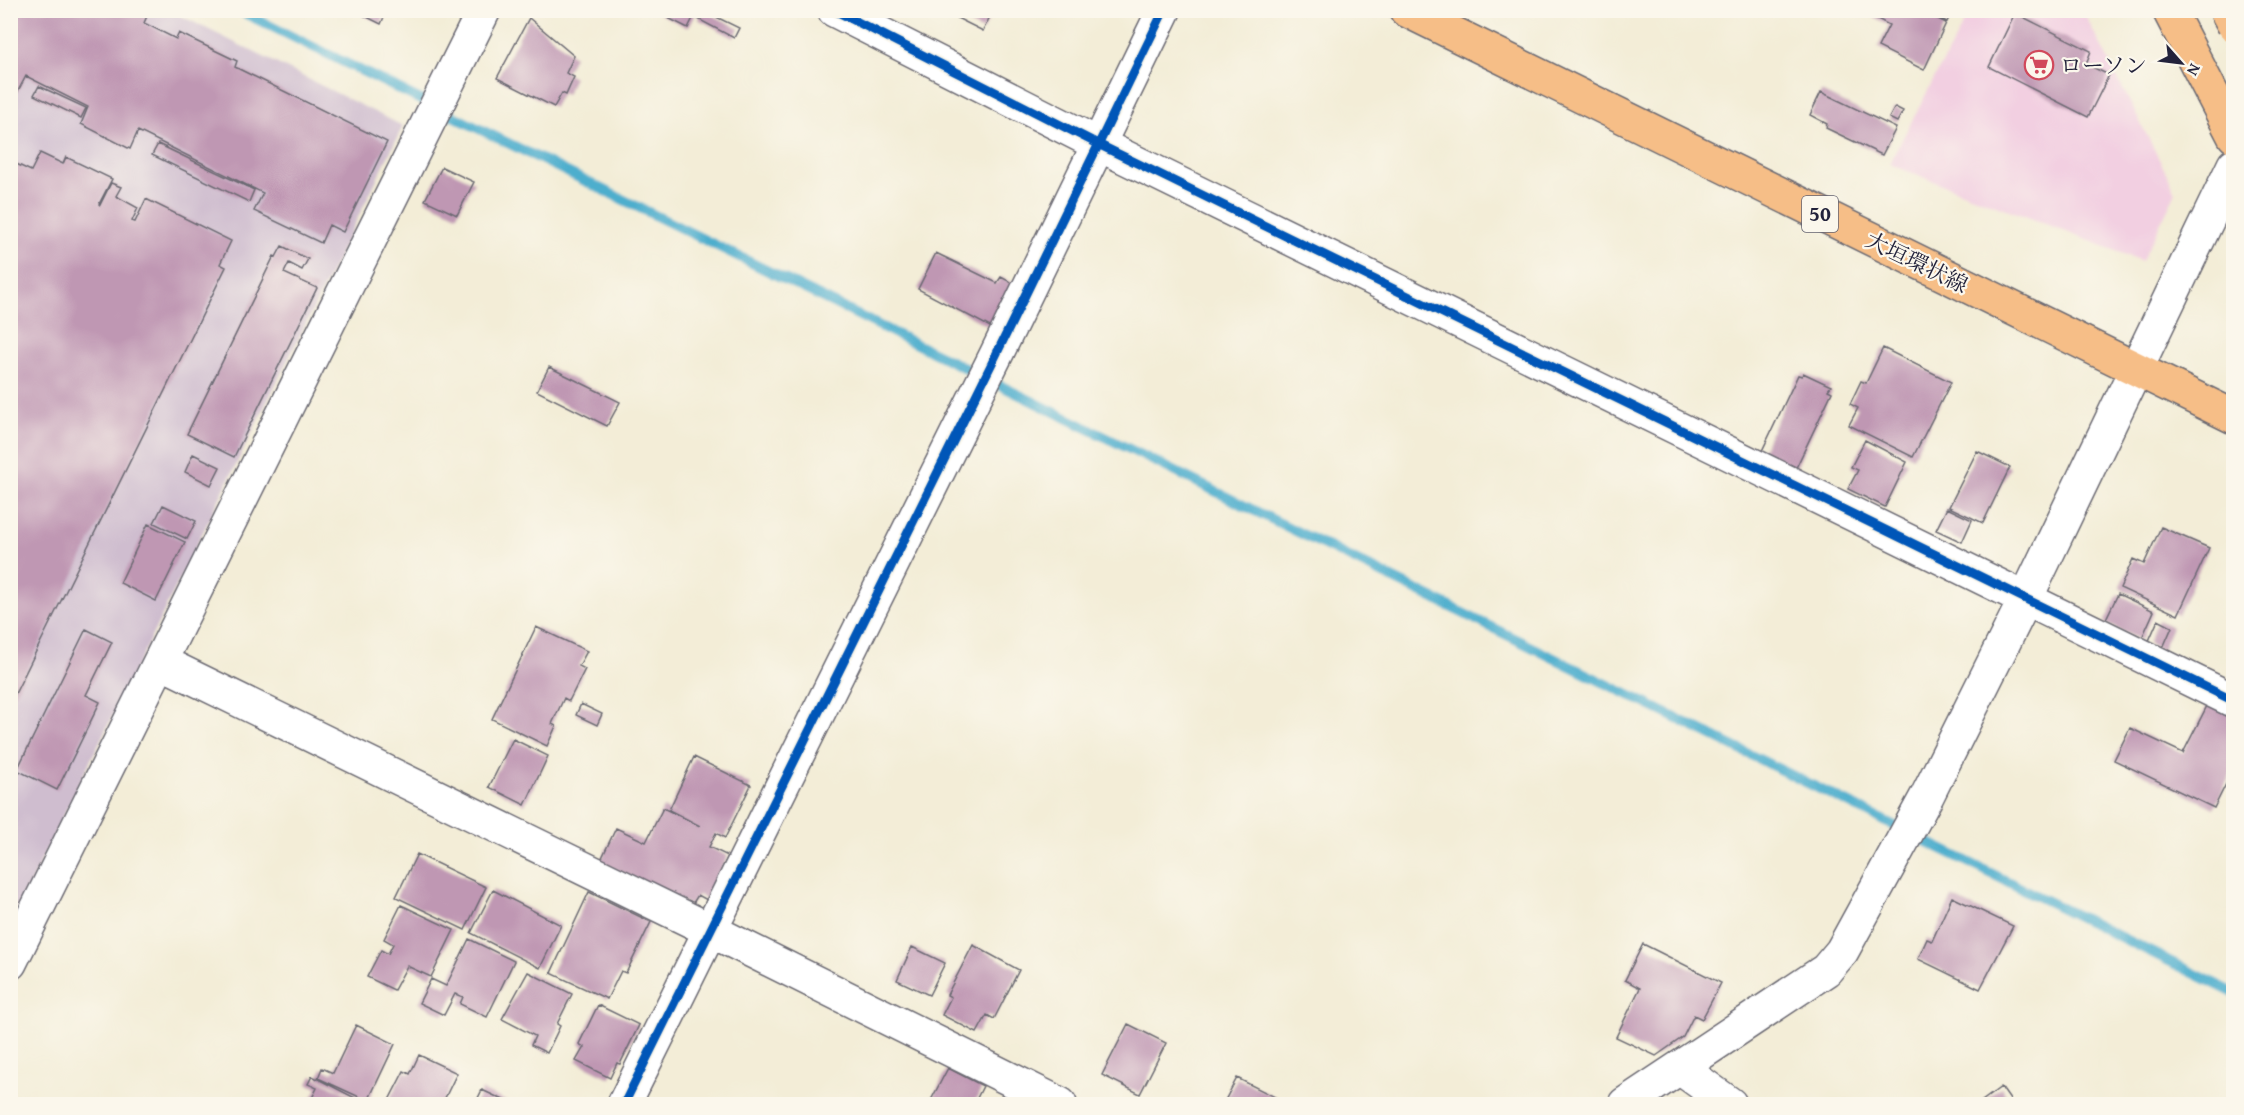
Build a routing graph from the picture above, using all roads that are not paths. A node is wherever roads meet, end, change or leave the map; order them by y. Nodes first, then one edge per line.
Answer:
1 (484, 10) edge
2 (834, 10) edge
3 (1164, 10) edge
4 (1406, 10) edge
5 (2169, 10) edge
6 (2224, 10) edge
7 (2234, 16) edge
8 (2234, 25) edge
9 (2234, 136) edge
10 (1098, 144) junction
11 (2234, 165) edge
12 (2136, 369) junction
13 (2234, 417) edge
14 (2026, 598) junction
15 (161, 662) junction
16 (2234, 701) edge
17 (710, 930) junction
18 (10, 963) edge
19 (1680, 1068) junction
20 (1041, 1100) edge
21 (624, 1104) edge
22 (1625, 1104) edge
23 (1730, 1104) edge

1 - 15 street
2 - 10 street
3 - 10 street
4 - 12 main road, 大垣環状線 / 50
5 - 9 main road
6 - 7 street
6 - 8 main road, bridge
10 - 14 street
10 - 17 street
11 - 12 street
12 - 13 main road, 大垣環状線 / 50
12 - 14 street
14 - 16 street
14 - 19 street
15 - 17 street
15 - 18 street
17 - 20 street
17 - 21 street
19 - 22 street
19 - 23 street

